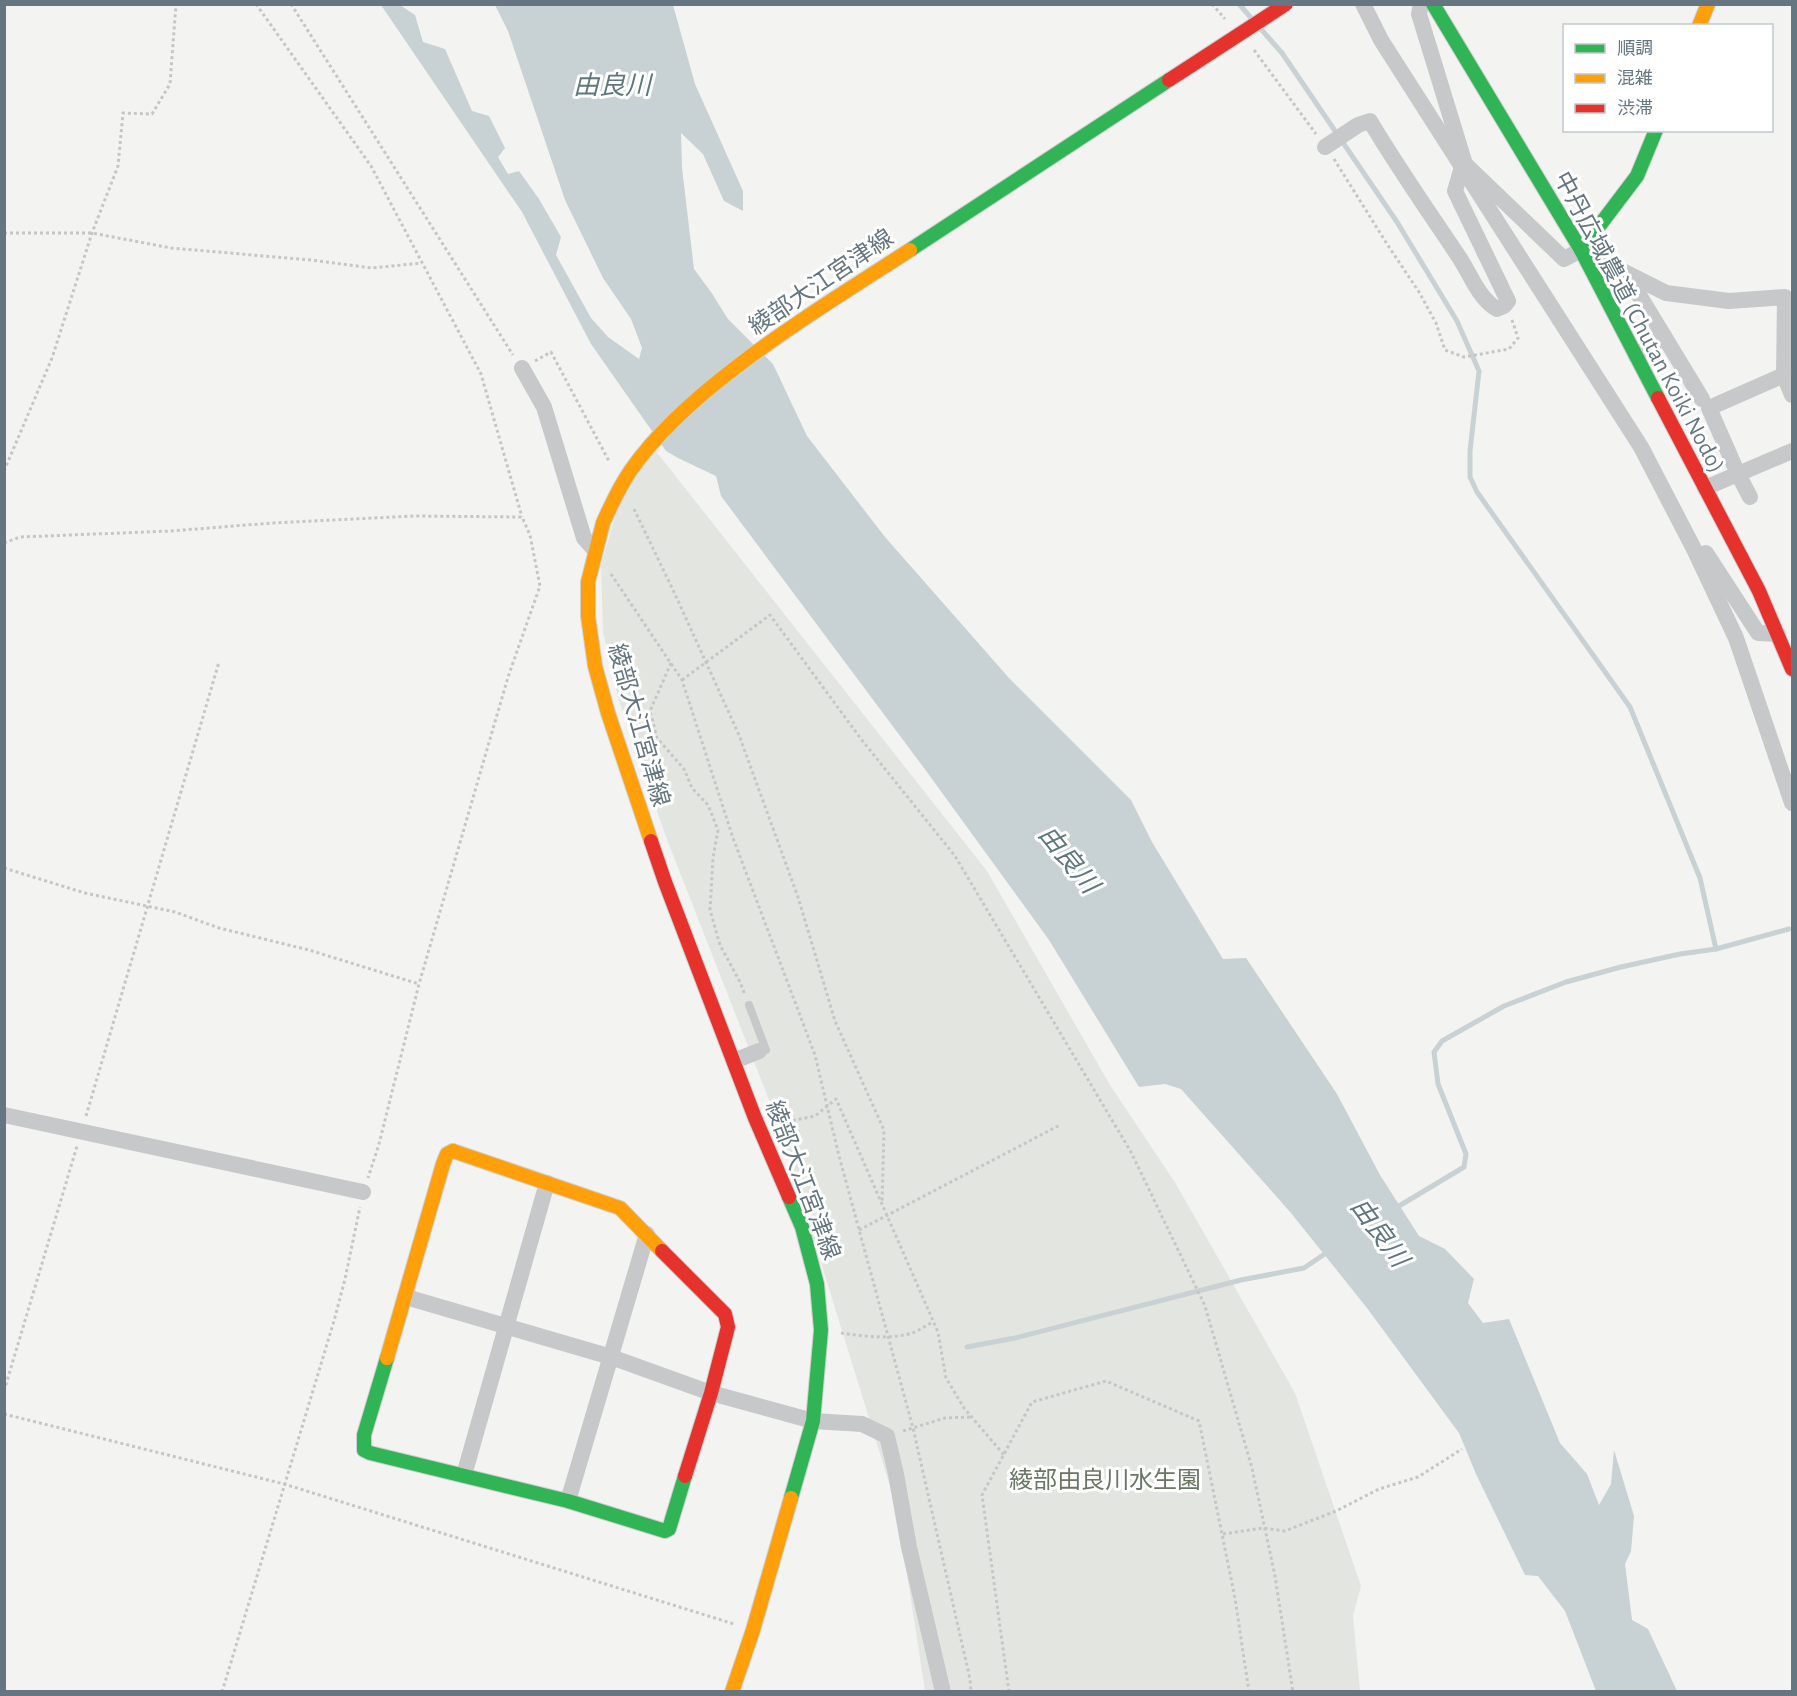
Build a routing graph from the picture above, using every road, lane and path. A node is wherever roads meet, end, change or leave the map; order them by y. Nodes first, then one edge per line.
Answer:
1 (176, 4) edge
2 (256, 4) edge
3 (291, 4) edge
4 (1212, 4) edge
5 (1286, 4) edge
6 (1363, 4) edge
7 (1421, 4) edge
8 (1433, 4) edge
9 (1708, 4) edge
10 (1227, 21) dead end
11 (1700, 24) edge
12 (1249, 44) dead end
13 (1655, 132) edge
14 (1325, 147) junction
15 (1463, 166) junction
16 (4, 233) edge
17 (92, 233) junction
18 (1581, 250) junction
19 (422, 263) junction
20 (1635, 278) junction
21 (1504, 306) junction
22 (1664, 336) junction
23 (1636, 356) junction
24 (522, 368) junction
25 (1784, 375) junction
26 (1792, 395) edge
27 (1702, 399) dead end
28 (1792, 451) edge
29 (611, 465) dead end
30 (4, 471) edge
31 (1738, 474) junction
32 (1705, 488) junction
33 (1750, 497) dead end
34 (633, 507) dead end
35 (522, 517) junction
36 (4, 543) edge
37 (1694, 549) junction
38 (595, 550) junction
39 (1778, 634) junction
40 (219, 662) dead end
41 (672, 663) junction
42 (1792, 669) edge
43 (682, 680) junction
44 (1792, 803) edge
45 (4, 868) edge
46 (147, 906) junction
47 (418, 984) junction
48 (749, 1005) joint
49 (759, 1052) joint
50 (734, 1061) junction
51 (827, 1106) junction
52 (4, 1115) edge
53 (755, 1118) junction
54 (1060, 1125) dead end
55 (81, 1132) junction
56 (547, 1183) junction
57 (363, 1192) junction
58 (882, 1204) junction
59 (886, 1216) junction
60 (859, 1230) junction
61 (647, 1234) junction
62 (406, 1297) junction
63 (933, 1322) junction
64 (507, 1326) junction
65 (821, 1330) junction
66 (888, 1336) junction
67 (610, 1356) junction
68 (4, 1391) edge
69 (711, 1393) junction
70 (4, 1414) edge
71 (971, 1417) junction
72 (813, 1421) junction
73 (913, 1428) junction
74 (887, 1436) junction
75 (1462, 1449) dead end
76 (1004, 1455) junction
77 (464, 1475) junction
78 (284, 1484) junction
79 (568, 1501) junction
80 (1222, 1534) junction
81 (753, 1630) junction
82 (222, 1692) edge
83 (732, 1692) edge
84 (943, 1692) edge
85 (971, 1692) edge
86 (1009, 1692) edge
87 (1249, 1692) edge
88 (1293, 1692) edge

1 - 17 path
2 - 19 path
3 - 24 path
4 - 10 path
5 - 38 street, 綾部大江宮津線, bridge
6 - 15 street
7 - 15 street
8 - 18 street, 中丹広域農道 (Chutan Koiki Nodo)
9 - 11 street
12 - 14 path
13 - 18 street
14 - 21 street
14 - 21 path
15 - 18 street
15 - 21 street
15 - 37 street
16 - 17 path
17 - 19 path
17 - 30 path
18 - 20 street
18 - 23 street, 中丹広域農道 (Chutan Koiki Nodo)
19 - 35 path
20 - 22 street
20 - 25 street
22 - 23 street
22 - 27 street
23 - 32 street, 中丹広域農道 (Chutan Koiki Nodo)
24 - 29 path
24 - 38 street
25 - 26 street
25 - 31 street
28 - 31 street
31 - 32 street
31 - 33 street
32 - 39 street, 中丹広域農道 (Chutan Koiki Nodo)
34 - 58 path
35 - 36 path
35 - 47 path
37 - 39 street
37 - 44 street
38 - 41 path
38 - 50 street, 綾部大江宮津線
39 - 42 street, 中丹広域農道 (Chutan Koiki Nodo)
40 - 46 path
41 - 43 path
41 - 48 path
43 - 51 path
43 - 88 path
45 - 46 path
46 - 47 path
46 - 55 path
47 - 57 path
48 - 49 lane
49 - 50 street
50 - 53 street, 綾部大江宮津線
51 - 53 path
51 - 58 path
51 - 60 path
52 - 55 street
53 - 65 street, 綾部大江宮津線
54 - 59 path
55 - 57 street
55 - 68 path
56 - 61 street
56 - 62 street
56 - 64 street
57 - 78 path
58 - 59 path
59 - 60 path
59 - 63 path
60 - 66 path
61 - 67 street
61 - 69 street
62 - 64 street
62 - 77 street
63 - 66 path
63 - 71 path
64 - 67 street
64 - 77 street
65 - 66 path
65 - 72 street, 綾部大江宮津線
66 - 73 path
67 - 69 street
67 - 79 street
69 - 72 street
69 - 79 street
70 - 78 path
71 - 73 path
71 - 76 path
72 - 74 street
72 - 81 street, 綾部大江宮津線
73 - 74 path
73 - 85 path
74 - 84 street
75 - 80 path
76 - 80 path
76 - 86 path
77 - 79 street
78 - 81 path
78 - 82 path
80 - 87 path
81 - 83 street, 綾部大江宮津線

